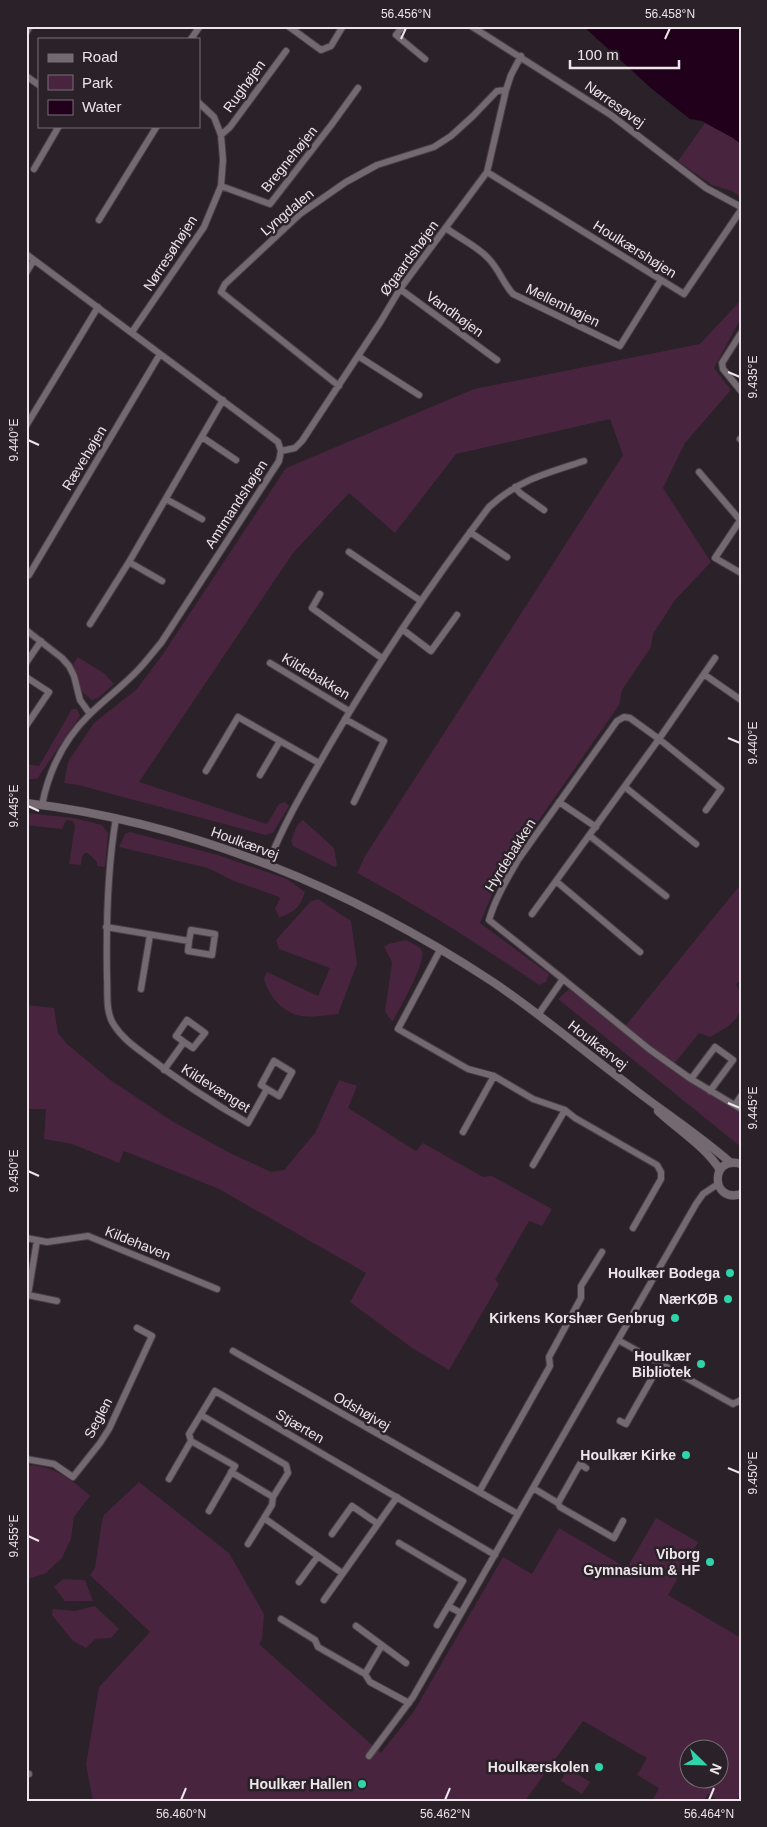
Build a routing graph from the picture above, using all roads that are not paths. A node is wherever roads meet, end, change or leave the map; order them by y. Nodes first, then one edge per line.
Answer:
1 (30, 26) edge
2 (200, 26) edge
3 (288, 26) edge
4 (343, 26) edge
5 (402, 26) edge
6 (471, 26) edge
7 (26, 33) edge
8 (192, 38) edge
9 (286, 51) dead end
10 (521, 56) junction
11 (426, 59) dead end
12 (26, 76) edge
13 (38, 84) edge
14 (358, 88) dead end
15 (506, 90) junction
16 (200, 104) edge
17 (58, 128) edge
18 (156, 128) edge
19 (222, 135) junction
20 (34, 168) dead end
21 (487, 172) junction
22 (220, 186) junction
23 (741, 209) edge
24 (99, 220) dead end
25 (446, 228) junction
26 (26, 254) edge
27 (34, 260) junction
28 (26, 274) edge
29 (661, 280) junction
30 (400, 289) junction
31 (98, 307) junction
32 (132, 332) junction
33 (741, 333) edge
34 (160, 354) junction
35 (358, 356) junction
36 (497, 360) dead end
37 (339, 386) junction
38 (741, 390) edge
39 (419, 395) dead end
40 (223, 400) junction
41 (26, 426) edge
42 (202, 437) junction
43 (281, 451) junction
44 (236, 460) dead end
45 (584, 461) dead end
46 (699, 472) dead end
47 (514, 487) junction
48 (166, 499) junction
49 (544, 510) dead end
50 (202, 520) dead end
51 (740, 520) edge
52 (470, 532) junction
53 (349, 552) dead end
54 (506, 557) dead end
55 (129, 562) junction
56 (741, 573) edge
57 (29, 575) dead end
58 (162, 581) dead end
59 (320, 594) dead end
60 (421, 601) junction
61 (457, 616) dead end
62 (90, 624) dead end
63 (402, 629) junction
64 (26, 630) edge
65 (41, 640) junction
66 (715, 658) dead end
67 (382, 659) junction
68 (26, 663) edge
69 (270, 663) dead end
70 (705, 675) junction
71 (26, 677) edge
72 (741, 700) edge
73 (350, 711) junction
74 (90, 714) junction
75 (345, 719) junction
76 (26, 726) edge
77 (659, 739) junction
78 (280, 741) junction
79 (319, 763) junction
80 (206, 771) dead end
81 (260, 775) dead end
82 (625, 787) junction
83 (354, 802) dead end
84 (559, 802) junction
85 (26, 803) edge
86 (42, 805) junction
87 (706, 810) dead end
88 (116, 818) junction
89 (596, 828) junction
90 (590, 836) junction
91 (696, 844) dead end
92 (268, 864) junction
93 (557, 882) junction
94 (666, 896) dead end
95 (532, 914) dead end
96 (106, 927) junction
97 (150, 935) junction
98 (189, 941) junction
99 (440, 950) junction
100 (640, 952) dead end
101 (563, 978) junction
102 (141, 989) dead end
103 (538, 1015) junction
104 (184, 1042) junction
105 (164, 1070) junction
106 (494, 1076) junction
107 (691, 1079) junction
108 (267, 1089) junction
109 (710, 1091) junction
110 (640, 1094) junction
111 (741, 1096) edge
112 (738, 1107) edge
113 (565, 1110) junction
114 (463, 1132) dead end
115 (730, 1163) junction
116 (741, 1164) edge
117 (533, 1165) dead end
118 (720, 1170) junction
119 (718, 1184) junction
120 (741, 1194) edge
121 (633, 1228) dead end
122 (26, 1238) edge
123 (37, 1240) junction
124 (602, 1252) dead end
125 (216, 1289) dead end
126 (57, 1301) dead end
127 (136, 1328) dead end
128 (618, 1340) junction
129 (233, 1351) dead end
130 (660, 1364) junction
131 (741, 1400) edge
132 (201, 1415) junction
133 (620, 1421) dead end
134 (191, 1441) junction
135 (26, 1459) edge
136 (586, 1468) dead end
137 (231, 1472) junction
138 (169, 1479) dead end
139 (533, 1488) junction
140 (479, 1492) junction
141 (273, 1497) junction
142 (397, 1497) junction
143 (558, 1502) junction
144 (209, 1511) dead end
145 (518, 1514) junction
146 (264, 1518) junction
147 (623, 1521) dead end
148 (378, 1524) junction
149 (332, 1534) dead end
150 (398, 1543) dead end
151 (248, 1544) dead end
152 (495, 1555) junction
153 (318, 1556) junction
154 (342, 1573) junction
155 (299, 1582) dead end
156 (324, 1600) dead end
157 (448, 1606) junction
158 (461, 1613) junction
159 (282, 1619) dead end
160 (437, 1625) dead end
161 (356, 1626) dead end
162 (382, 1645) junction
163 (406, 1663) dead end
164 (365, 1674) junction
165 (409, 1703) junction
166 (369, 1756) dead end

1 - 7 street
2 - 8 street
3 - 4 street
5 - 11 street
6 - 10 street, Nørresøvej
9 - 19 street, Rughøjen
10 - 15 street, Øgaardshøjen
10 - 23 street, Nørresøvej
12 - 13 street
14 - 22 street, Bregnehøjen
15 - 21 street, Øgaardshøjen
15 - 37 street, Lyngdalen
16 - 19 street, Nørresøhøjen
17 - 20 street
18 - 24 street
19 - 22 street, Nørresøhøjen
21 - 25 street, Øgaardshøjen
21 - 29 street, Houlkærshøjen
22 - 32 street, Nørresøhøjen
23 - 29 street, Houlkærshøjen
25 - 29 street, Mellemhøjen
25 - 30 street, Øgaardshøjen
26 - 27 street, Amtmandshøjen
27 - 28 street
27 - 31 street, Amtmandshøjen
30 - 35 street, Øgaardshøjen
30 - 36 street, Vandhøjen
31 - 32 street, Amtmandshøjen
31 - 41 street
32 - 34 street, Amtmandshøjen
33 - 38 street
34 - 40 street, Amtmandshøjen
34 - 57 street, Rævehøjen
35 - 37 street, Øgaardshøjen
35 - 39 street
37 - 43 street, Øgaardshøjen
40 - 42 street
40 - 43 street, Amtmandshøjen
42 - 44 street
42 - 48 street
43 - 74 street, Amtmandshøjen
45 - 47 street, Kildebakken
46 - 51 street
47 - 49 street
47 - 52 street, Kildebakken
48 - 50 street
48 - 55 street
51 - 56 street
52 - 54 street
52 - 60 street, Kildebakken
53 - 60 street
55 - 58 street
55 - 62 street
59 - 67 street
60 - 63 street, Kildebakken
61 - 63 street
63 - 67 street, Kildebakken
64 - 65 street
65 - 68 street
65 - 74 street
66 - 70 street
67 - 73 street, Kildebakken
69 - 73 street, Kildebakken
70 - 72 street
70 - 77 street
71 - 76 street
73 - 75 street, Kildebakken
74 - 86 street, Amtmandshøjen
75 - 79 street, Kildebakken
75 - 83 street, Kildebakken
77 - 82 street
77 - 84 street, Hyrdebakken
77 - 87 street, Hyrdebakken
78 - 79 street
78 - 80 street
78 - 81 street
79 - 92 street, Kildebakken
82 - 89 street
82 - 91 street
84 - 89 street
84 - 101 street, Hyrdebakken
85 - 86 street, Houlkærvej
86 - 88 street, Houlkærvej
88 - 92 street, Houlkærvej
88 - 96 street, Kildevænget
89 - 90 street
90 - 93 street
90 - 94 street
92 - 99 street, Houlkærvej
93 - 95 street
93 - 100 street
96 - 97 street
96 - 105 street, Kildevænget
97 - 98 street
97 - 102 street
98 - 98 street
99 - 103 street, Houlkærvej
99 - 106 street
101 - 103 street
101 - 107 street, Hyrdebakken
103 - 110 street, Houlkærvej
104 - 104 street, Kildevænget
104 - 105 street, Kildevænget
105 - 108 street, Kildevænget
106 - 113 street
106 - 114 street
107 - 109 street, Hyrdebakken
107 - 109 street
108 - 108 street, Kildevænget
109 - 112 street, Hyrdebakken
110 - 115 street, Houlkærvej
110 - 118 street, Houlkærvej
111 - 112 street
113 - 117 street
113 - 121 street
115 - 116 street
115 - 118 street
118 - 119 street
119 - 120 street
119 - 128 street
122 - 123 street, Kildehaven
123 - 125 street, Kildehaven
123 - 126 street
124 - 140 street
127 - 135 street, Seglen
128 - 130 street
128 - 139 street
129 - 140 street, Odshøjvej
130 - 131 street
130 - 133 street
132 - 134 street, Stjærten
132 - 141 street
132 - 142 street, Stjærten
134 - 137 street
134 - 138 street, Stjærten
136 - 143 street
137 - 141 street
137 - 144 street
139 - 143 street
139 - 145 street
140 - 145 street, Odshøjvej
141 - 146 street
142 - 148 street
142 - 152 street, Stjærten
143 - 147 street
145 - 152 street
146 - 151 street
146 - 153 street
148 - 149 street
148 - 154 street
150 - 157 street
152 - 158 street
153 - 154 street
153 - 155 street
154 - 156 street
157 - 158 street
157 - 160 street
158 - 165 street
159 - 164 street
161 - 162 street
162 - 163 street
162 - 164 street
164 - 165 street
165 - 166 street

